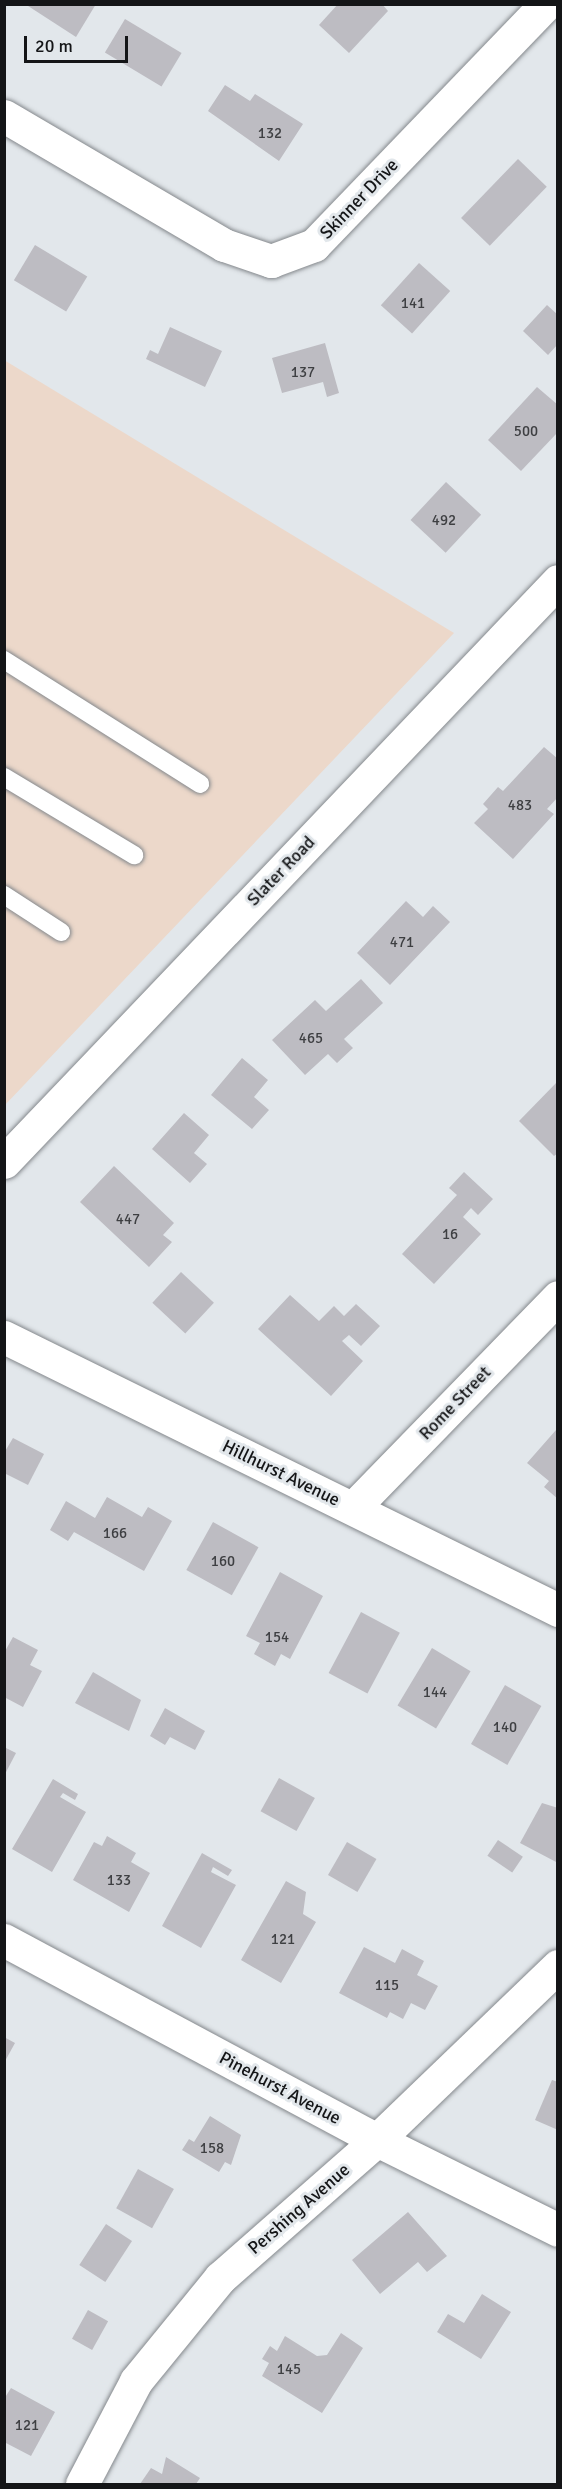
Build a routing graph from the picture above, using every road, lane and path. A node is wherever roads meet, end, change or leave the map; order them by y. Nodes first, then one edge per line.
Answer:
1 (546, 4) edge
2 (4, 117) edge
3 (557, 582) edge
4 (4, 660) edge
5 (4, 777) edge
6 (200, 784) dead end
7 (134, 855) dead end
8 (4, 895) edge
9 (61, 932) dead end
10 (4, 1162) edge
11 (558, 1297) edge
12 (4, 1337) edge
13 (353, 1509) junction
14 (558, 1610) edge
15 (4, 1940) edge
16 (558, 1966) edge
17 (377, 2140) junction
18 (558, 2230) edge
19 (82, 2484) edge

1 - 2 street, Skinner Drive
3 - 10 street, Slater Road
4 - 6 lane
5 - 7 lane
8 - 9 lane
11 - 13 street, Rome Street
12 - 13 street, Hillhurst Avenue
13 - 14 street, Hillhurst Avenue
15 - 17 street, Pinehurst Avenue
16 - 17 street, Pershing Avenue
17 - 18 street, Pinehurst Avenue
17 - 19 street, Pershing Avenue

